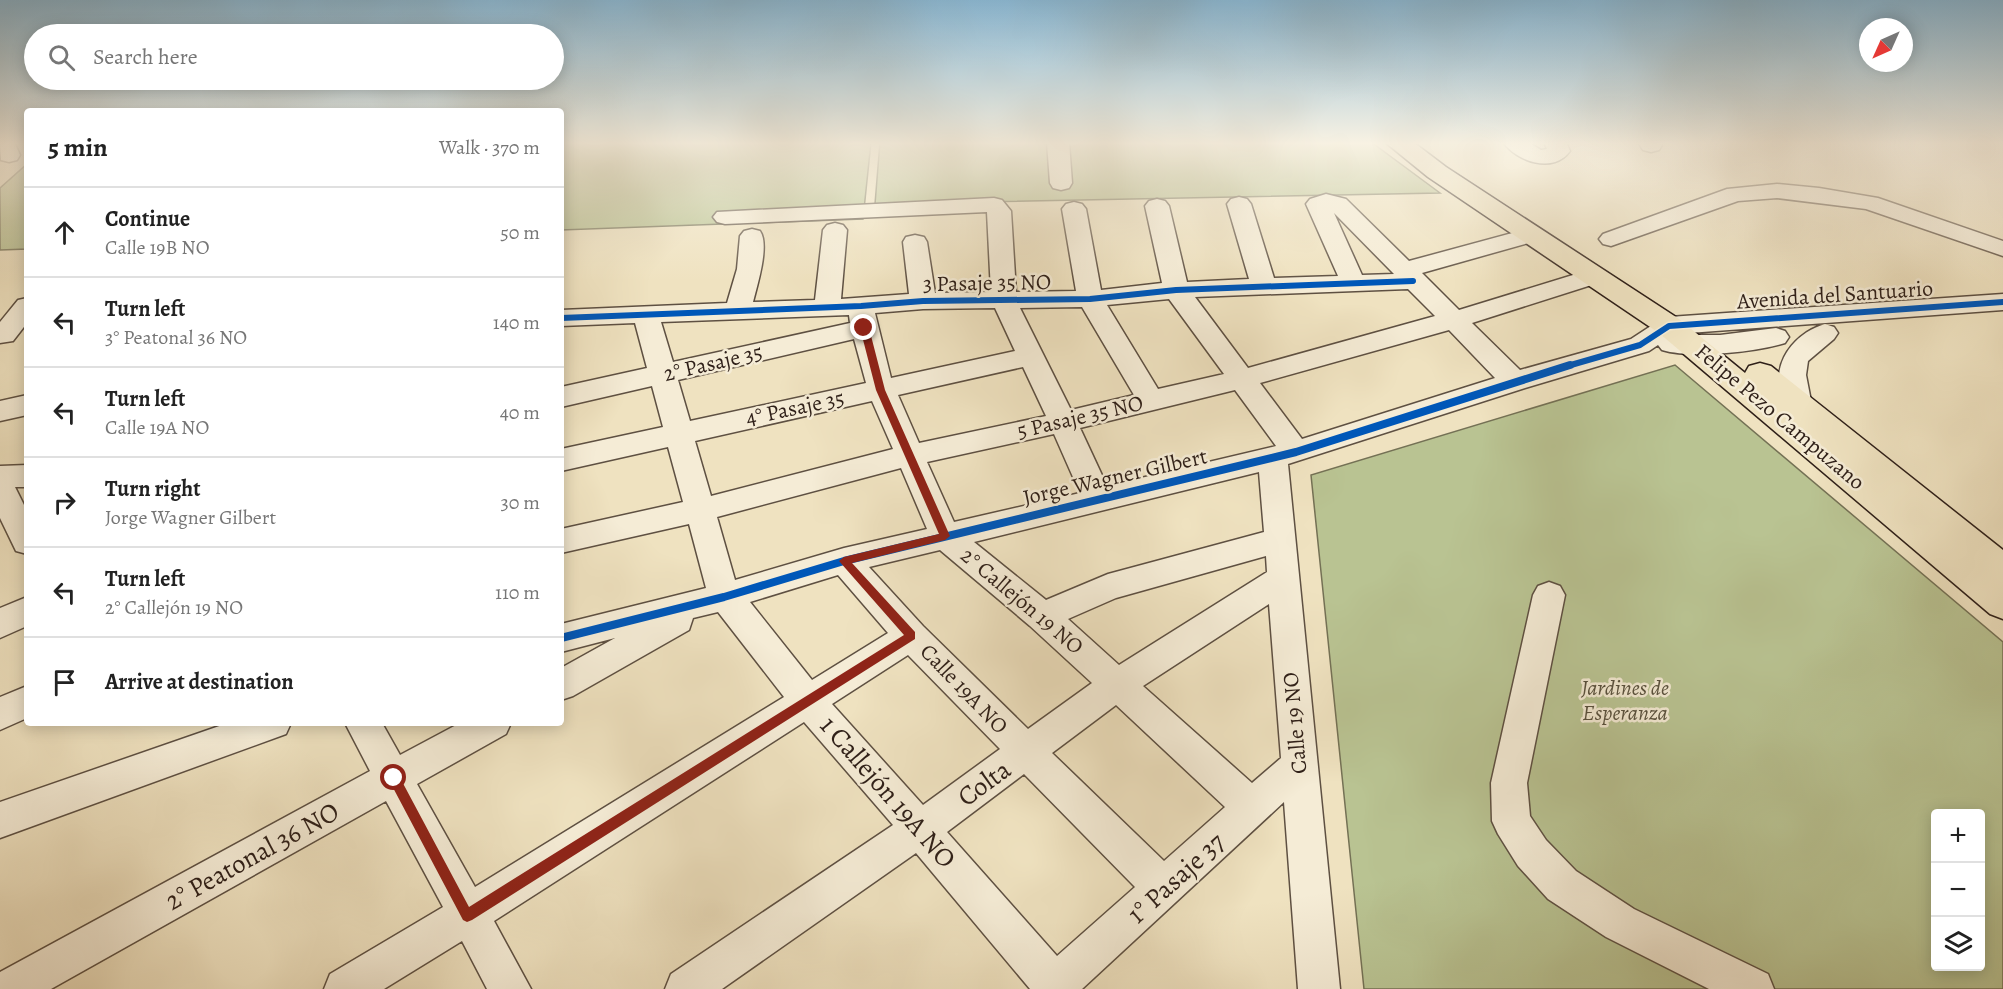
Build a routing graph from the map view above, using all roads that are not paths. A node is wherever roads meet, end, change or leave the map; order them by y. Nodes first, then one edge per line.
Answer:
1 (1463, 188) edge
2 (1491, 188) edge
3 (1239, 204) dead end
4 (1157, 206) dead end
5 (1074, 209) dead end
6 (725, 217) dead end
7 (835, 230) dead end
8 (1530, 235) junction
9 (752, 236) dead end
10 (1611, 239) dead end
11 (915, 242) dead end
12 (2003, 249) edge
13 (1409, 275) junction
14 (1595, 276) junction
15 (1353, 282) junction
16 (1264, 287) junction
17 (1176, 291) junction
18 (1089, 299) junction
19 (923, 301) junction
20 (1004, 301) junction
21 (2003, 302) edge
22 (827, 307) junction
23 (736, 312) junction
24 (24, 313) edge
25 (646, 315) junction
26 (863, 317) junction
27 (564, 318) edge
28 (1453, 320) junction
29 (2003, 321) edge
30 (1825, 333) junction
31 (1693, 334) junction
32 (12, 339) edge
33 (1640, 345) joint
34 (1029, 357) junction
35 (663, 375) junction
36 (1242, 379) junction
37 (1515, 381) junction
38 (881, 390) junction
39 (564, 396) edge
40 (1151, 401) junction
41 (1797, 401) junction
42 (24, 406) edge
43 (0, 411) edge
44 (1063, 422) junction
45 (679, 433) junction
46 (910, 455) junction
47 (1285, 455) junction
48 (564, 459) edge
49 (24, 476) edge
50 (0, 477) edge
51 (0, 487) edge
52 (1098, 500) junction
53 (700, 510) junction
54 (945, 536) junction
55 (17, 540) edge
56 (564, 540) edge
57 (1279, 540) junction
58 (844, 561) junction
59 (2003, 570) edge
60 (1282, 579) junction
61 (1549, 595) dead end
62 (719, 598) junction
63 (2003, 604) edge
64 (24, 612) edge
65 (1042, 616) junction
66 (0, 624) edge
67 (911, 636) junction
68 (564, 637) edge
69 (564, 683) edge
70 (1118, 684) junction
71 (807, 700) junction
72 (24, 702) edge
73 (0, 714) edge
74 (265, 726) edge
75 (365, 726) edge
76 (488, 726) edge
77 (1026, 753) junction
78 (1299, 765) junction
79 (394, 778) junction
80 (1253, 808) junction
81 (0, 820) edge
82 (921, 828) junction
83 (1164, 889) junction
84 (467, 915) junction
85 (1053, 987) edge
86 (10, 989) edge
87 (345, 989) edge
88 (510, 989) edge
89 (686, 989) edge
90 (1319, 989) edge
91 (1753, 989) edge

1 - 8 main road, Felipe Pezo Campuzano
2 - 31 main road, Felipe Pezo Campuzano
3 - 16 street
4 - 17 street
5 - 18 street
6 - 20 street
7 - 22 street
8 - 13 street, 3 Pasaje 35 NO
8 - 14 main road, Felipe Pezo Campuzano
9 - 23 street
10 - 12 street
11 - 19 street
13 - 15 street, 3 Pasaje 35 NO
13 - 15 street
13 - 28 street
14 - 28 street, 5 Pasaje 35 NO
14 - 31 main road, Felipe Pezo Campuzano
15 - 16 street, 3 Pasaje 35 NO
16 - 17 street, 3 Pasaje 35 NO
17 - 18 street, 3 Pasaje 35 NO
17 - 36 street
18 - 20 street, 3 Pasaje 35 NO
18 - 40 street
19 - 20 street, 3 Pasaje 35 NO
19 - 26 street, 3 Pasaje 35 NO
20 - 34 street
21 - 31 street, Avenida del Santuario
22 - 23 street, 3 Pasaje 35 NO
22 - 26 street, 3 Pasaje 35 NO
23 - 25 street, 3 Pasaje 35 NO
24 - 32 street
25 - 27 street, 3 Pasaje 35 NO
25 - 35 street
26 - 35 street, 2° Pasaje 35
26 - 38 street, 2° Callejón 19 NO
28 - 36 street, 5 Pasaje 35 NO
28 - 37 street
29 - 30 street, Avenida del Santuario
30 - 31 street, Avenida del Santuario
30 - 41 street
31 - 33 street, Avenida del Santuario
31 - 41 main road, Felipe Pezo Campuzano
31 - 63 main road, Felipe Pezo Campuzano
33 - 37 street, Jorge Wagner Gilbert
34 - 38 street, 4° Pasaje 35
34 - 44 street
35 - 39 street, 2° Pasaje 35
35 - 45 street
36 - 40 street, 5 Pasaje 35 NO
36 - 47 street
37 - 47 street, Jorge Wagner Gilbert
38 - 45 street, 4° Pasaje 35
38 - 46 street, 2° Callejón 19 NO
40 - 44 street, 5 Pasaje 35 NO
41 - 59 main road, Felipe Pezo Campuzano
42 - 43 street
44 - 46 street, 5 Pasaje 35 NO
44 - 52 street
45 - 48 street, 4° Pasaje 35
45 - 53 street
46 - 53 street, 5 Pasaje 35 NO
46 - 54 street, 2° Callejón 19 NO
47 - 52 street, Jorge Wagner Gilbert
47 - 57 street, Calle 19 NO
49 - 50 street
51 - 55 street
52 - 54 street, Jorge Wagner Gilbert
53 - 56 street, 5 Pasaje 35 NO
53 - 62 street
54 - 58 street, Jorge Wagner Gilbert
54 - 65 street, 2° Callejón 19 NO
57 - 60 street, Calle 19 NO
57 - 65 street
58 - 62 street, Jorge Wagner Gilbert
58 - 67 street, Calle 19A NO
60 - 70 street, Colta
60 - 78 street, Calle 19 NO
61 - 91 street
62 - 68 street, Jorge Wagner Gilbert
62 - 69 street
62 - 71 street, 1 Callejón 19A NO
64 - 66 street
65 - 70 street, 2° Callejón 19 NO
67 - 71 street
67 - 77 street, Calle 19A NO
70 - 77 street, Colta
70 - 80 street, 2° Callejón 19 NO
71 - 82 street, 1 Callejón 19A NO
71 - 84 street
72 - 73 street
74 - 81 street
75 - 79 street
76 - 79 street, 2° Peatonal 36 NO
77 - 82 street, Colta
77 - 83 street, Calle 19A NO
78 - 80 street, 1° Pasaje 37
78 - 90 street, Calle 19 NO
79 - 84 street
79 - 86 street, 2° Peatonal 36 NO
80 - 83 street, 1° Pasaje 37
82 - 85 street, 1 Callejón 19A NO
82 - 89 street, Colta
83 - 85 street, 1° Pasaje 37
84 - 87 street
84 - 88 street

